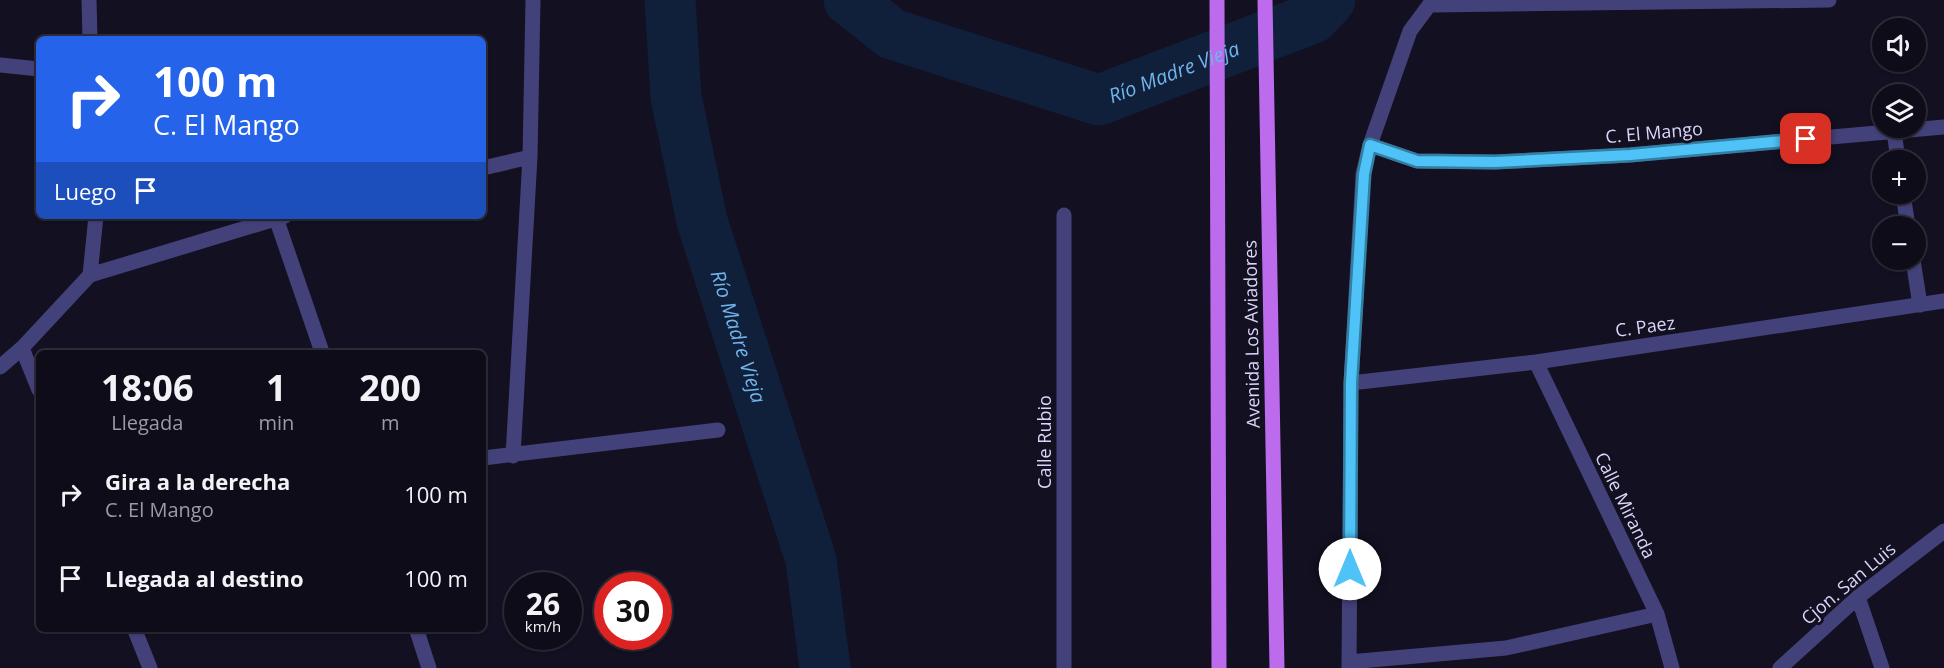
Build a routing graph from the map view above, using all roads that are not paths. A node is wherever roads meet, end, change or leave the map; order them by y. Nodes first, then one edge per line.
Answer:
1 (89, 0) edge
2 (533, 0) edge
3 (1216, 0) edge
4 (1265, 0) edge
5 (1829, 0) edge
6 (1431, 3) edge
7 (90, 36) edge
8 (1, 65) edge
9 (36, 69) edge
10 (1944, 127) edge
11 (1926, 128) edge
12 (1872, 133) edge
13 (1370, 145) junction
14 (530, 157) junction
15 (486, 167) edge
16 (1064, 215) dead end
17 (96, 219) edge
18 (274, 219) edge
19 (281, 219) edge
20 (1915, 270) edge
21 (90, 276) junction
22 (1944, 301) edge
23 (1920, 305) junction
24 (22, 348) junction
25 (321, 350) edge
26 (1536, 362) junction
27 (0, 367) edge
28 (36, 383) edge
29 (1351, 383) junction
30 (718, 430) dead end
31 (513, 456) junction
32 (486, 458) edge
33 (1944, 531) edge
34 (1858, 597) junction
35 (1657, 614) junction
36 (136, 632) edge
37 (417, 632) edge
38 (1349, 665) edge
39 (150, 668) edge
40 (429, 668) edge
41 (1064, 668) edge
42 (1219, 668) edge
43 (1277, 668) edge
44 (1672, 668) edge
45 (1780, 668) edge
46 (1882, 668) edge

1 - 7 street
2 - 14 street
3 - 42 main road, Avenida Los Aviadores
4 - 43 main road, Avenida Los Aviadores
5 - 6 street
6 - 13 street
8 - 9 street
10 - 11 street, C. El Mango
12 - 13 street, C. El Mango
13 - 29 street
14 - 15 street
14 - 31 street
16 - 41 street, Calle Rubio
17 - 21 street
18 - 21 street
19 - 25 street
20 - 23 street
21 - 24 street
22 - 23 street, C. Paez
23 - 26 street, C. Paez
24 - 27 street
24 - 28 street
26 - 29 street, C. Paez
26 - 35 street, Calle Miranda
29 - 38 street
30 - 31 street
31 - 32 street
33 - 34 street, Cjon. San Luis
34 - 45 street, Cjon. San Luis
34 - 46 street
35 - 38 street
35 - 44 street, Calle Miranda
36 - 39 street
37 - 40 street

